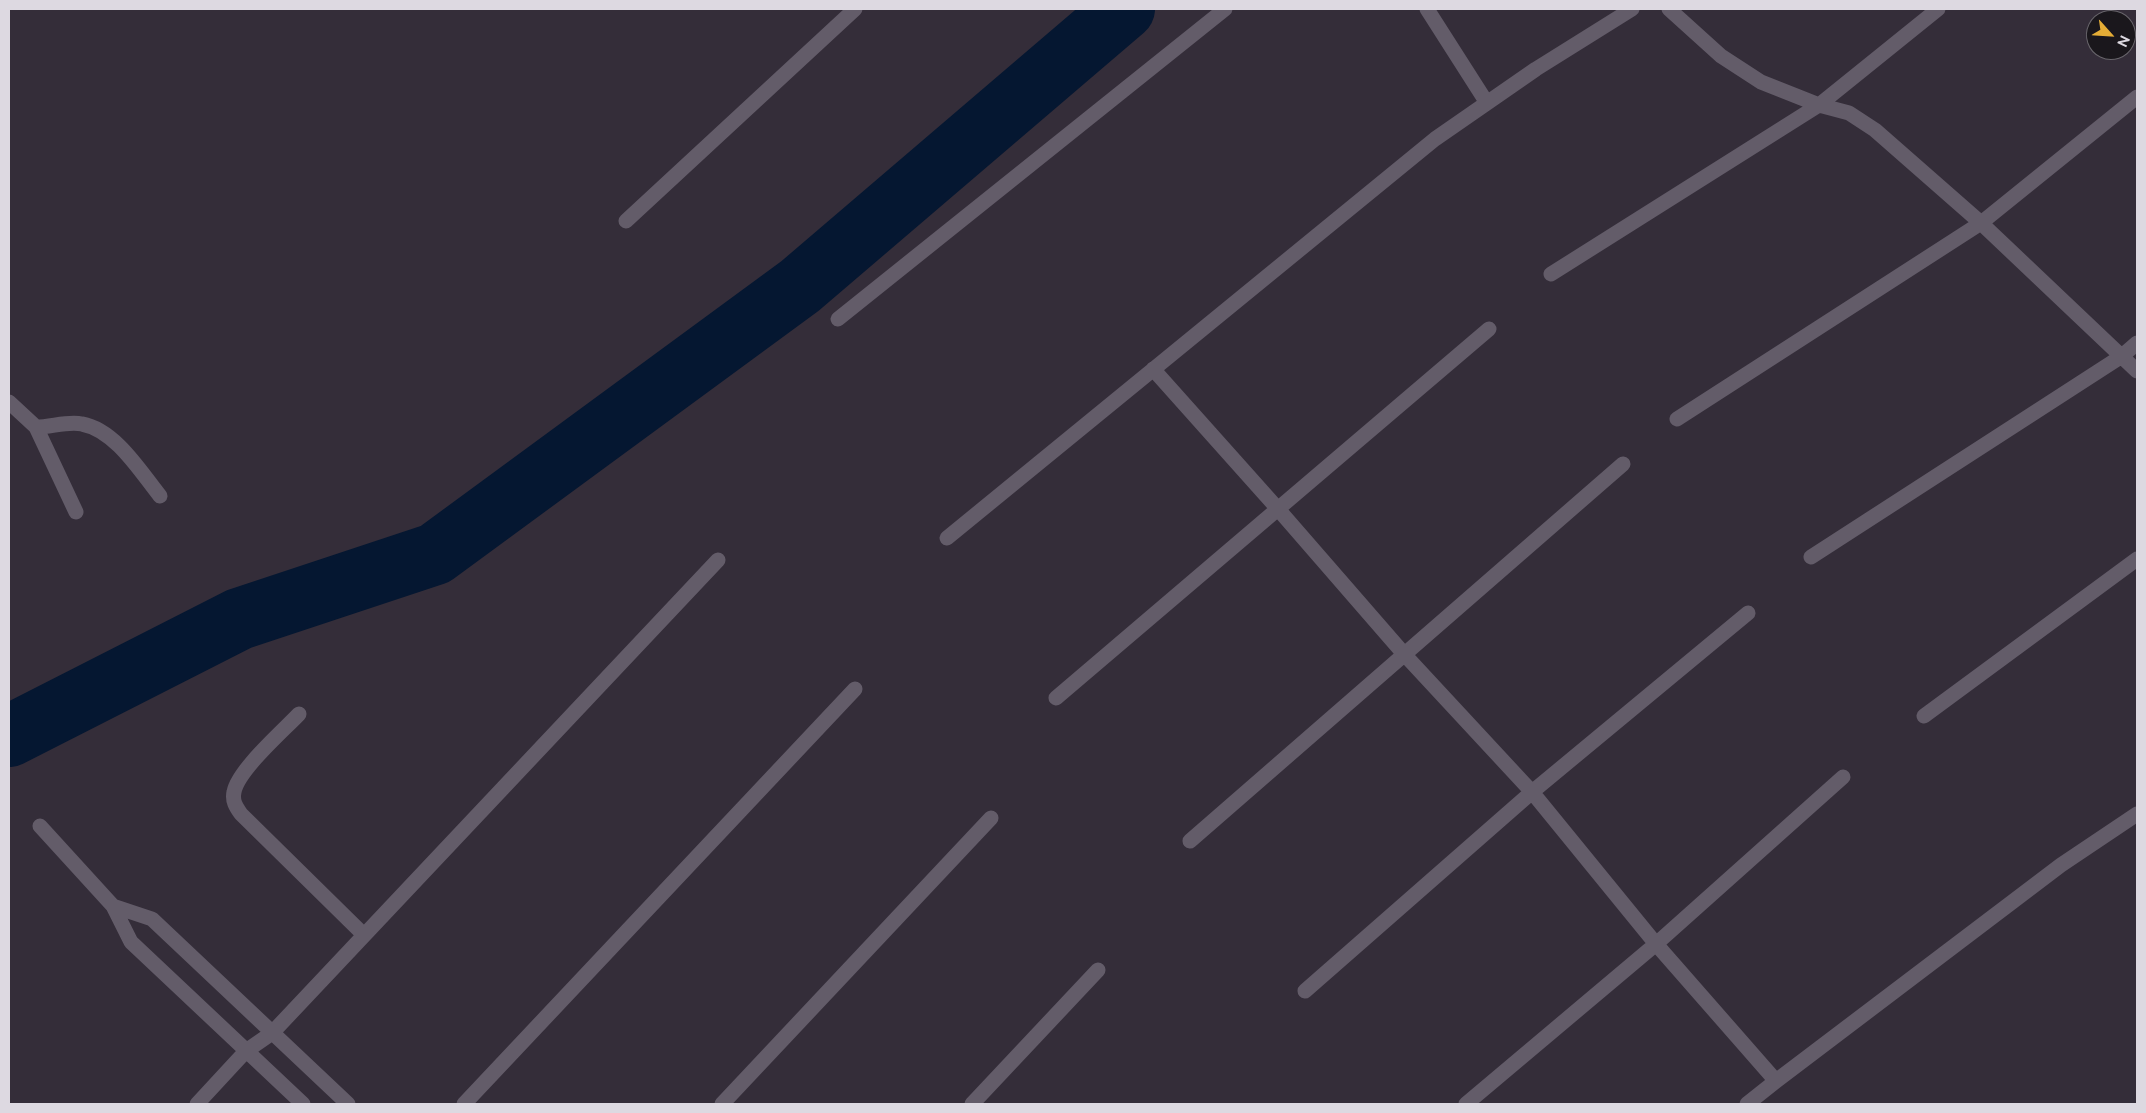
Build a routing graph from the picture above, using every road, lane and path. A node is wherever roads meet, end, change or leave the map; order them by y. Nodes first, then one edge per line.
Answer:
1 (854, 9) edge
2 (1225, 9) edge
3 (1427, 9) edge
4 (1632, 9) edge
5 (1669, 9) edge
6 (1938, 9) edge
7 (2137, 97) edge
8 (1487, 103) junction
9 (1819, 105) junction
10 (626, 222) dead end
11 (1981, 223) junction
12 (1551, 274) dead end
13 (838, 319) dead end
14 (1489, 329) dead end
15 (2137, 343) edge
16 (2122, 356) junction
17 (1153, 369) junction
18 (2137, 372) edge
19 (9, 402) edge
20 (1677, 419) dead end
21 (36, 427) junction
22 (1624, 464) dead end
23 (160, 496) dead end
24 (1278, 509) junction
25 (76, 512) dead end
26 (947, 538) dead end
27 (1811, 557) dead end
28 (2137, 559) edge
29 (718, 560) dead end
30 (1748, 613) dead end
31 (1404, 654) junction
32 (855, 689) dead end
33 (1056, 698) dead end
34 (299, 714) dead end
35 (1924, 716) dead end
36 (1843, 777) dead end
37 (1532, 792) junction
38 (2137, 814) edge
39 (991, 818) dead end
40 (40, 826) dead end
41 (1190, 841) dead end
42 (113, 906) junction
43 (364, 936) junction
44 (1656, 944) junction
45 (1098, 970) dead end
46 (1305, 991) dead end
47 (272, 1033) junction
48 (246, 1051) junction
49 (1776, 1080) junction
50 (196, 1104) edge
51 (303, 1104) edge
52 (348, 1104) edge
53 (464, 1104) edge
54 (722, 1104) edge
55 (972, 1104) edge
56 (1466, 1104) edge
57 (1747, 1104) edge

1 - 10 street
2 - 13 street
3 - 8 street
4 - 8 street
5 - 9 street
6 - 9 street
7 - 11 street
8 - 17 street
9 - 11 street
9 - 12 street
11 - 16 street
11 - 20 street
14 - 24 street
15 - 16 street
16 - 18 street
16 - 27 street
17 - 24 street
17 - 26 street
19 - 21 street
21 - 23 street
21 - 25 street
22 - 31 street
24 - 31 street
24 - 33 street
28 - 35 street
29 - 43 street
30 - 37 street
31 - 37 street
31 - 41 street
32 - 53 street
34 - 43 street
36 - 44 street
37 - 44 street
37 - 46 street
38 - 49 street
39 - 54 street
40 - 42 street
42 - 47 street
42 - 48 street
43 - 47 street
44 - 49 street
44 - 56 street
45 - 55 street
47 - 48 street
47 - 52 street
48 - 50 street
48 - 51 street
49 - 57 street

